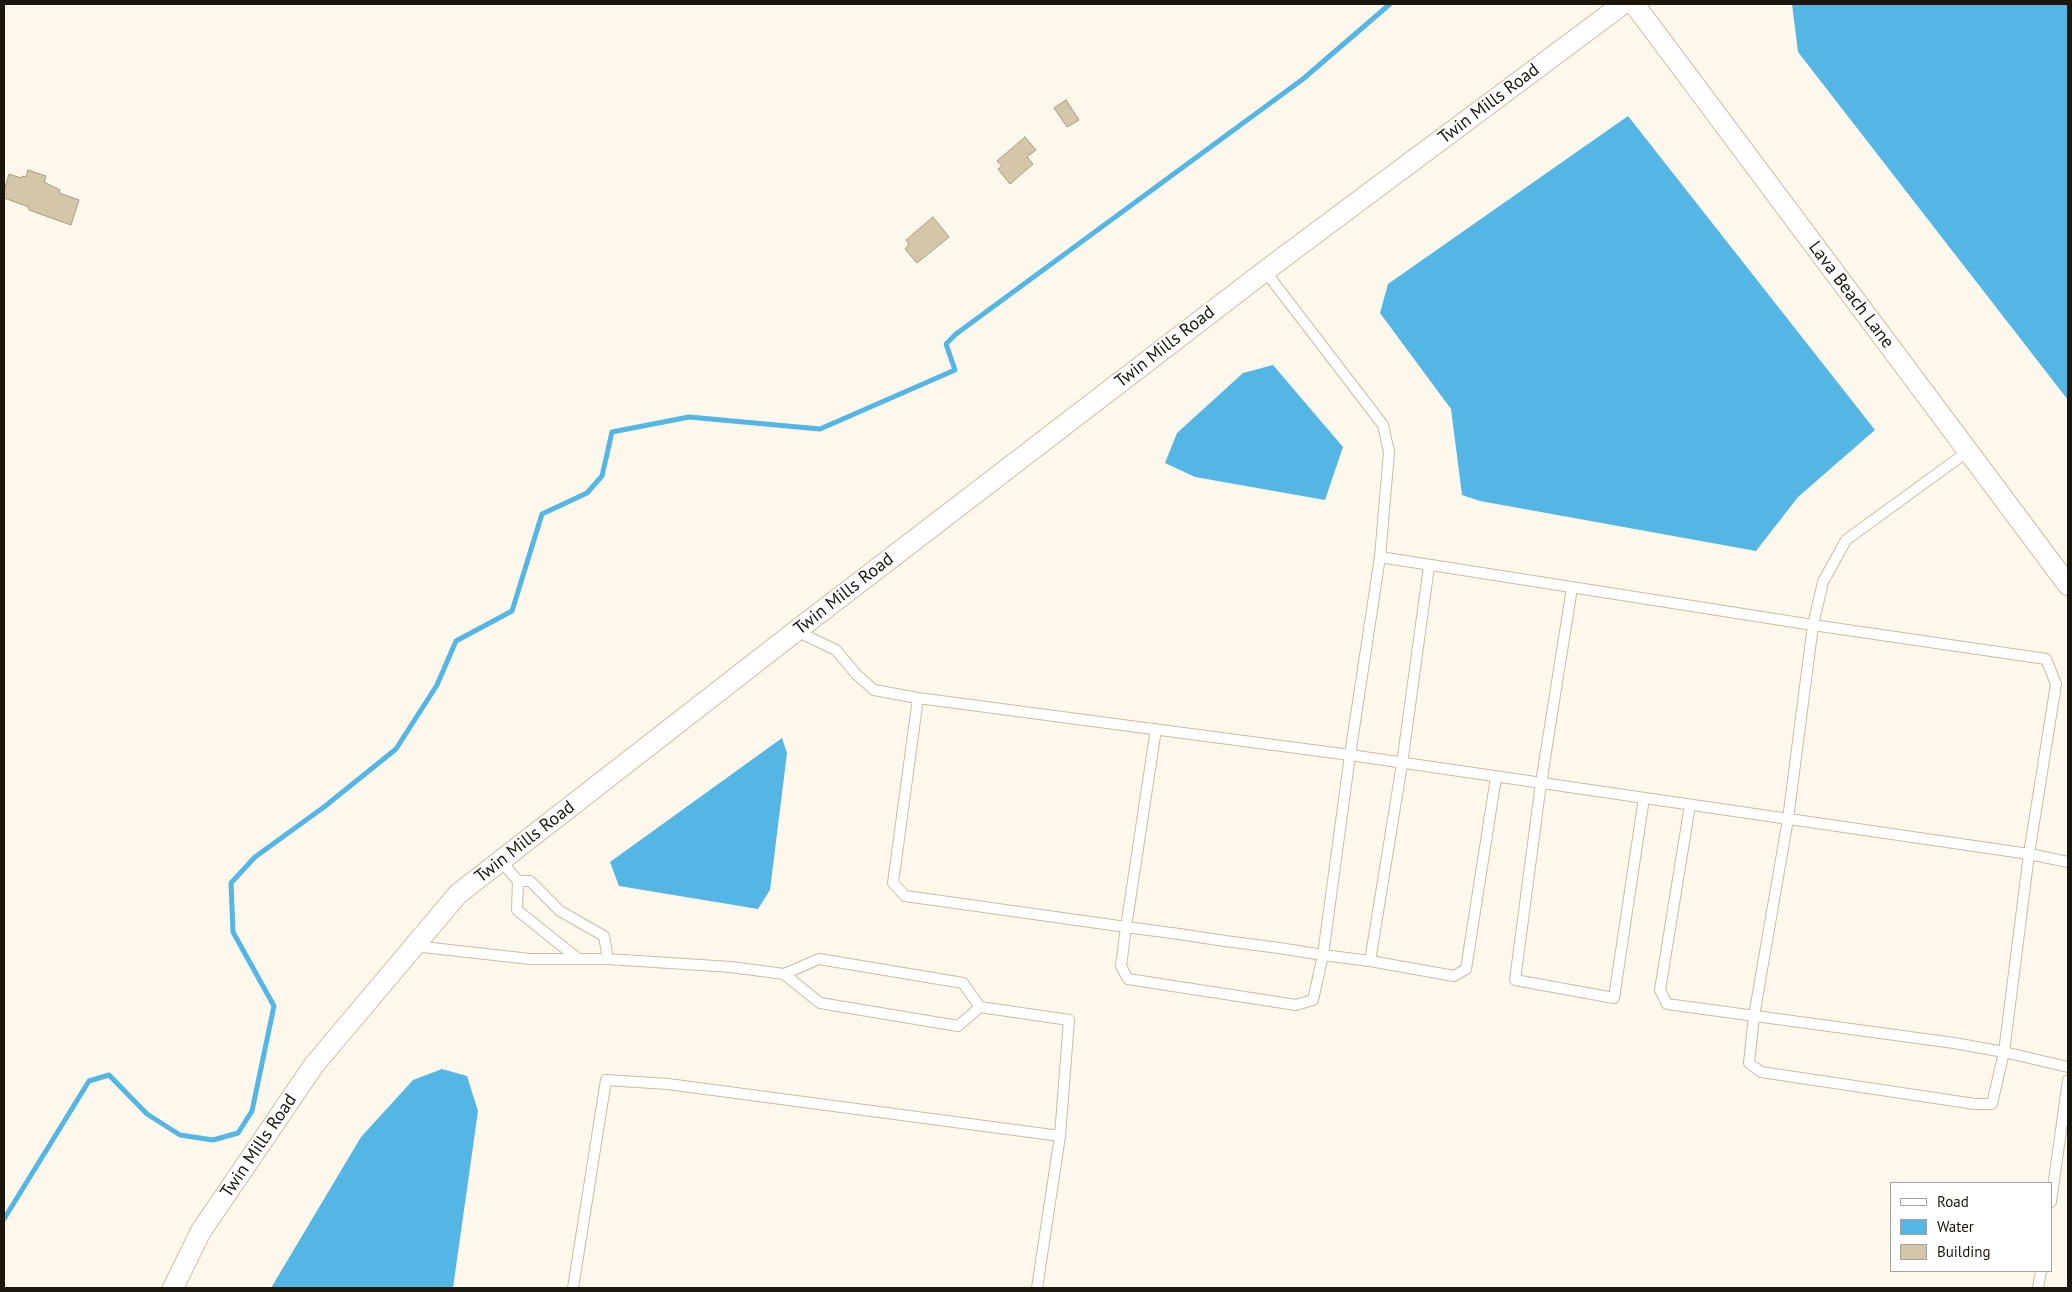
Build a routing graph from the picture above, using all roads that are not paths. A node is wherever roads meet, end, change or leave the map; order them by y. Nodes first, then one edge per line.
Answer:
1 (1623, 4) edge
2 (1634, 4) edge
3 (1265, 271) junction
4 (1967, 452) junction
5 (1380, 557) junction
6 (1429, 566) junction
7 (2068, 585) edge
8 (1572, 588) junction
9 (1813, 626) junction
10 (796, 631) junction
11 (918, 698) junction
12 (1156, 729) junction
13 (1350, 755) junction
14 (1402, 764) junction
15 (1496, 777) junction
16 (1541, 784) junction
17 (1644, 798) junction
18 (1690, 805) junction
19 (1788, 820) junction
20 (2029, 854) junction
21 (501, 861) junction
22 (2068, 862) edge
23 (518, 881) junction
24 (1126, 927) junction
25 (414, 946) junction
26 (1323, 955) junction
27 (577, 958) junction
28 (608, 959) junction
29 (1370, 961) junction
30 (784, 974) junction
31 (980, 1007) junction
32 (1754, 1016) junction
33 (2004, 1052) junction
34 (2068, 1067) edge
35 (2068, 1080) edge
36 (1060, 1136) junction
37 (2052, 1195) edge
38 (2041, 1272) edge
39 (173, 1288) edge
40 (573, 1288) edge
41 (1037, 1288) edge
42 (2038, 1288) edge

1 - 3 street, Twin Mills Road
2 - 4 street, Lava Beach Lane
3 - 5 lane
3 - 10 street, Twin Mills Road
4 - 7 street, Lava Beach Lane
4 - 9 lane
5 - 6 lane
5 - 13 lane
6 - 8 lane
6 - 14 lane
8 - 9 lane
8 - 16 lane
9 - 19 lane
9 - 20 lane
10 - 11 lane
10 - 21 street, Twin Mills Road
11 - 12 lane
11 - 24 lane
12 - 13 lane
12 - 24 lane
13 - 14 lane
13 - 26 lane
14 - 15 lane
14 - 29 lane
15 - 16 lane
15 - 29 lane
16 - 17 lane
16 - 17 lane
17 - 18 lane
18 - 19 lane
18 - 32 lane
19 - 20 lane
19 - 32 lane
20 - 22 lane
20 - 33 lane
21 - 23 lane
21 - 25 street, Twin Mills Road
23 - 27 lane
23 - 28 lane
24 - 26 lane
24 - 26 lane
25 - 27 lane
25 - 39 street, Twin Mills Road
26 - 29 lane
27 - 28 lane
28 - 30 lane
30 - 31 lane
30 - 31 lane
31 - 36 lane
32 - 33 lane
32 - 33 lane
33 - 34 lane
35 - 37 lane
36 - 40 lane
36 - 41 lane
38 - 42 lane

